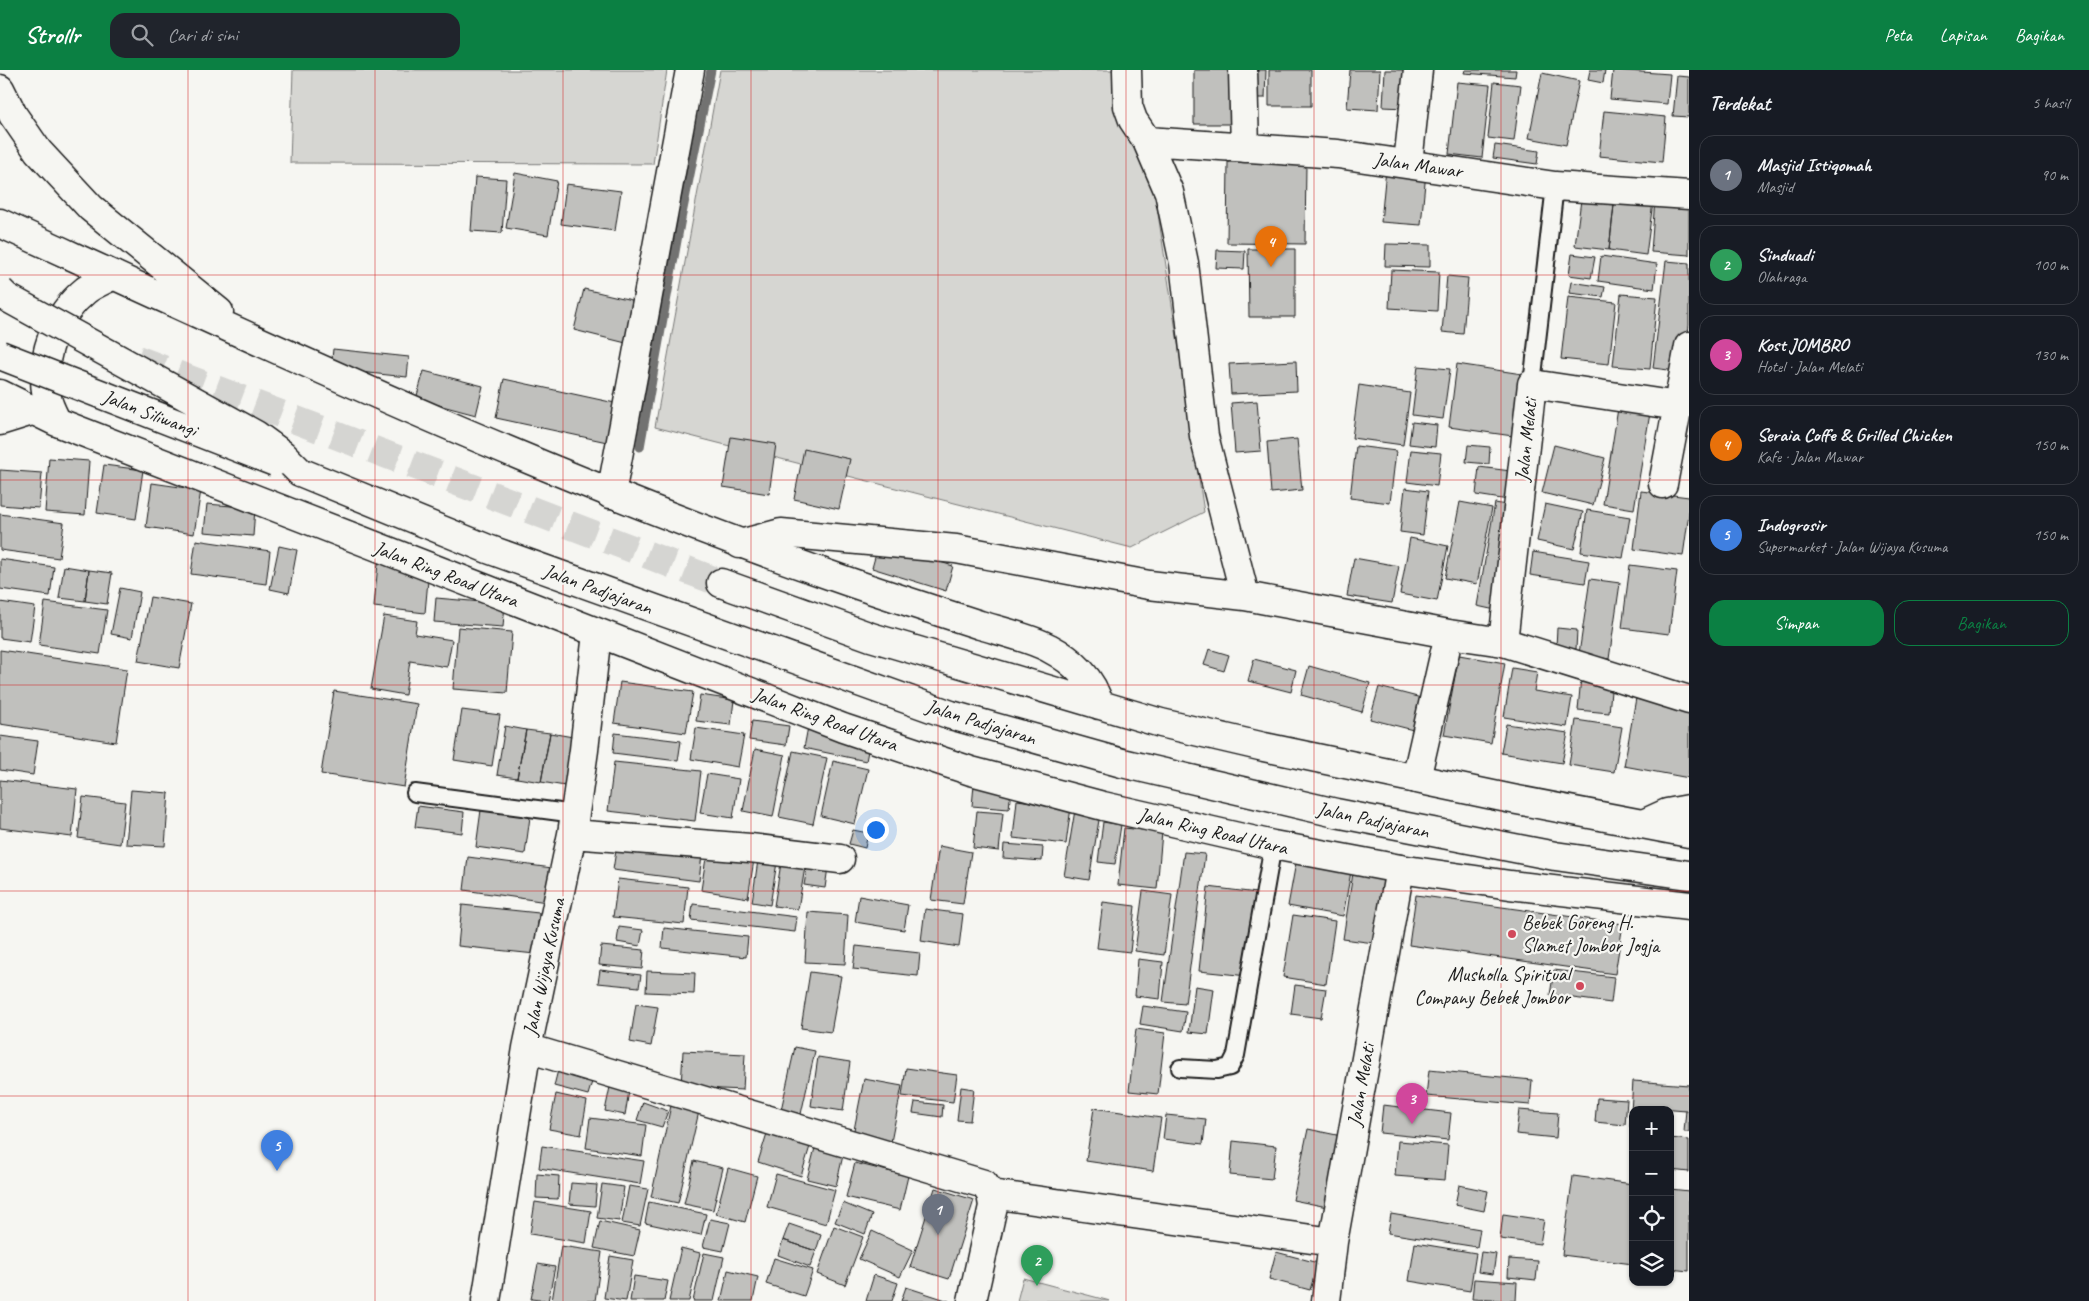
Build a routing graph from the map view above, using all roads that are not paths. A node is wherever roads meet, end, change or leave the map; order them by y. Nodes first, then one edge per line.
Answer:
1 (690, 70) edge
2 (1128, 70) edge
3 (1243, 70) edge
4 (1418, 70) edge
5 (0, 89) edge
6 (1147, 141) junction
7 (1245, 148) junction
8 (1408, 163) junction
9 (1555, 186) junction
10 (1689, 195) edge
11 (0, 223) edge
12 (113, 275) junction
13 (0, 290) edge
14 (249, 337) junction
15 (1689, 346) edge
16 (0, 355) edge
17 (1532, 384) junction
18 (0, 394) edge
19 (1678, 406) junction
20 (32, 412) junction
21 (0, 421) edge
22 (56, 422) junction
23 (300, 472) junction
24 (1664, 484) dead end
25 (610, 494) junction
26 (740, 544) junction
27 (721, 583) tunnel mouth
28 (1245, 596) junction
29 (597, 632) junction
30 (1448, 634) junction
31 (1503, 642) junction
32 (1689, 700) edge
33 (1099, 705) junction
34 (1416, 779) junction
35 (415, 793) dead end
36 (1689, 809) edge
37 (574, 824) junction
38 (1642, 824) junction
39 (1689, 833) edge
40 (1274, 845) junction
41 (840, 859) dead end
42 (1400, 869) junction
43 (1689, 875) edge
44 (1689, 906) edge
45 (527, 1048) junction
46 (1180, 1068) dead end
47 (991, 1194) junction
48 (1333, 1242) junction
49 (486, 1301) edge
50 (972, 1301) edge
51 (1326, 1301) edge

1 - 25 main road
2 - 6 main road
3 - 7 main road
4 - 8 main road
5 - 14 main road
6 - 7 main road, Jalan Mawar
6 - 28 main road
7 - 8 main road, Jalan Mawar
8 - 9 main road, Jalan Mawar
9 - 10 main road, Jalan Mawar
9 - 17 lane
11 - 12 main road
12 - 14 main road
12 - 22 main road
13 - 23 main road, bridge
14 - 25 main road
15 - 19 main road
16 - 23 main road, Jalan Siliwangi, bridge
17 - 19 main road, Jalan Melati
17 - 31 main road, Jalan Melati
18 - 20 main road, Jalan Ring Road Utara
19 - 24 main road
20 - 21 main road
20 - 22 main road, Jalan Ring Road Utara
22 - 29 main road, Jalan Ring Road Utara
23 - 43 main road, Jalan Padjajaran
25 - 26 main road
26 - 28 main road
26 - 33 main road
27 - 33 main road
28 - 30 main road
29 - 37 main road, Jalan Wijaya Kusuma
29 - 40 main road, Jalan Ring Road Utara
30 - 31 main road
30 - 34 main road
31 - 32 main road
33 - 34 main road
34 - 38 main road
35 - 37 lane
36 - 38 main road
37 - 41 main road
37 - 45 main road, Jalan Wijaya Kusuma
38 - 39 main road
40 - 42 main road, Jalan Ring Road Utara
40 - 46 lane
42 - 44 main road, Jalan Ring Road Utara
42 - 48 main road, Jalan Melati
45 - 47 main road
45 - 49 main road, Jalan Wijaya Kusuma
47 - 48 main road
47 - 50 main road
48 - 51 main road, Jalan Melati

